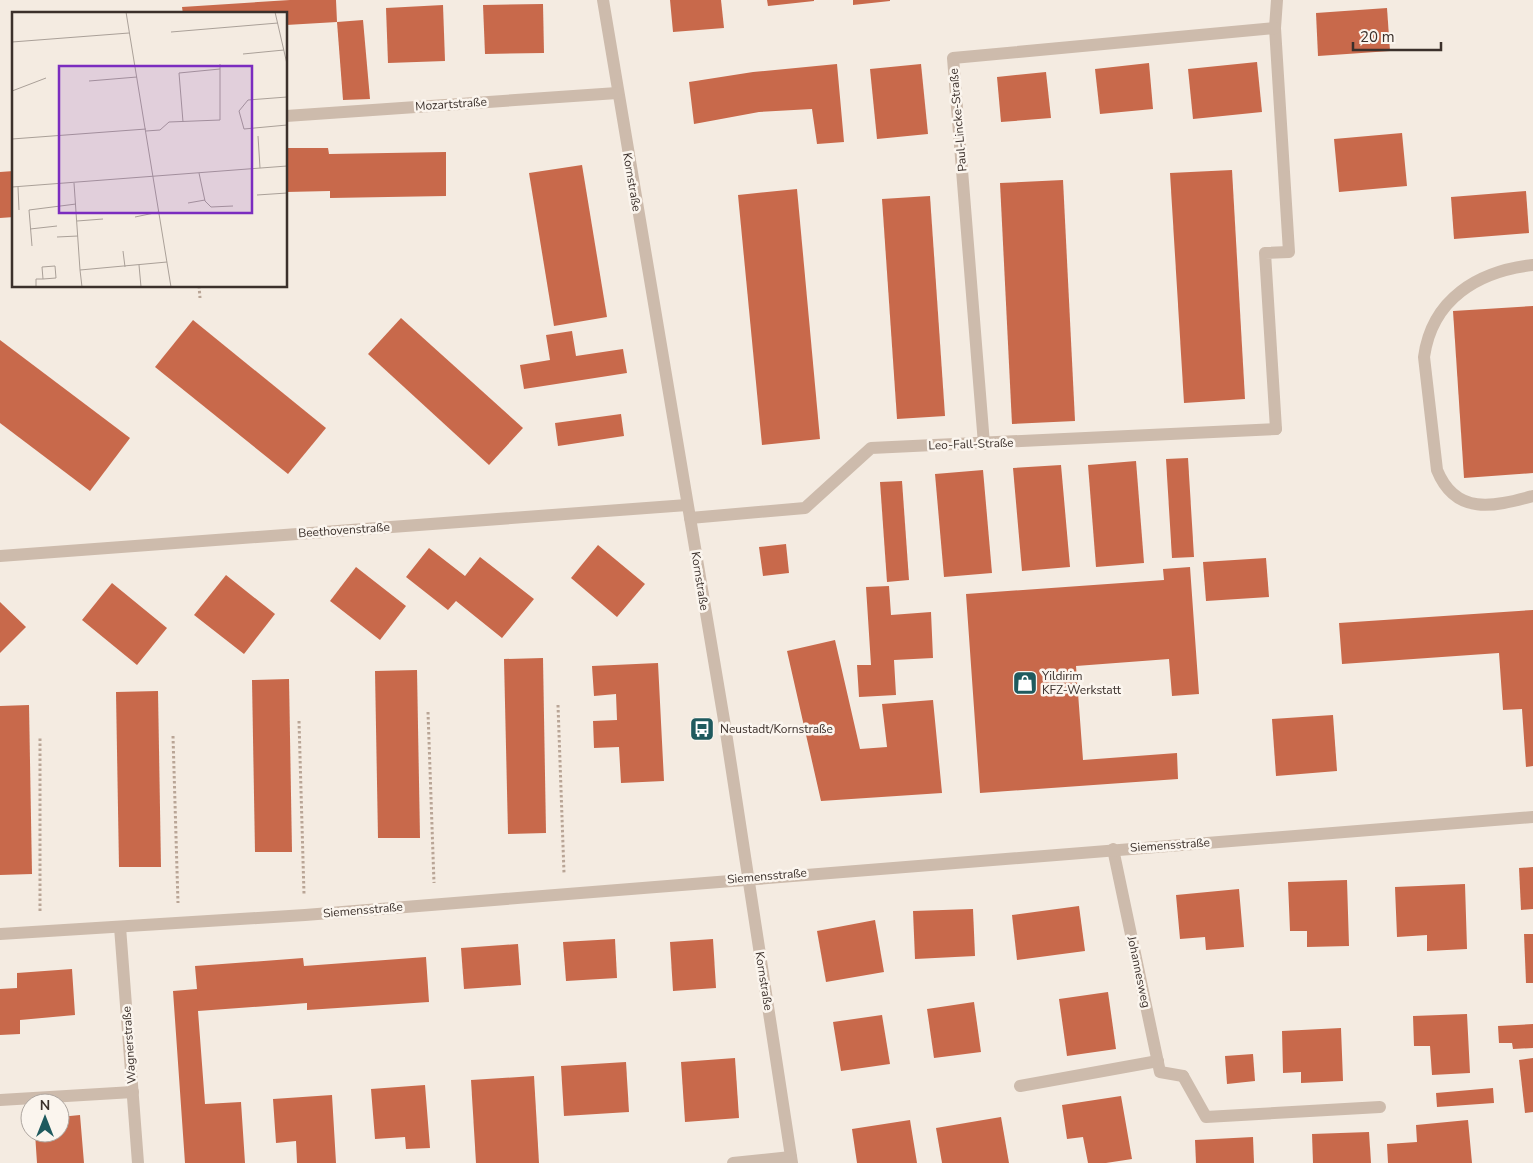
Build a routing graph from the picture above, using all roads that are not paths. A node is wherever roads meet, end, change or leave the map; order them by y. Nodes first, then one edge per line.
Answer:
1 (603, 0) edge
2 (1277, 0) edge
3 (1275, 28) junction
4 (617, 92) junction
5 (288, 116) edge
6 (1533, 265) edge
7 (984, 444) junction
8 (1533, 496) edge
9 (687, 505) junction
10 (690, 518) junction
11 (0, 556) edge
12 (1533, 817) edge
13 (1113, 849) junction
14 (748, 878) junction
15 (120, 927) junction
16 (0, 934) edge
17 (1158, 1061) junction
18 (1020, 1086) dead end
19 (133, 1092) junction
20 (0, 1100) edge
21 (1380, 1107) dead end
22 (792, 1160) edge
23 (138, 1163) edge
24 (733, 1163) edge

1 - 4 street, Kornstraße
2 - 3 street
3 - 7 street, Paul-Lincke-Straße
3 - 7 street, Leo-Fall-Straße
4 - 5 street, Mozartstraße
4 - 9 street, Kornstraße
6 - 8 street
7 - 10 street, Leo-Fall-Straße
9 - 10 street, Kornstraße
9 - 11 street, Beethovenstraße
10 - 14 street, Kornstraße
12 - 13 street, Siemensstraße
13 - 14 street, Siemensstraße
13 - 17 street, Johannesweg
14 - 15 street, Siemensstraße
14 - 22 street, Kornstraße
15 - 16 street, Siemensstraße
15 - 19 street, Wagnerstraße
17 - 18 street
17 - 21 street
19 - 20 street
19 - 23 street, Wagnerstraße
22 - 24 street

